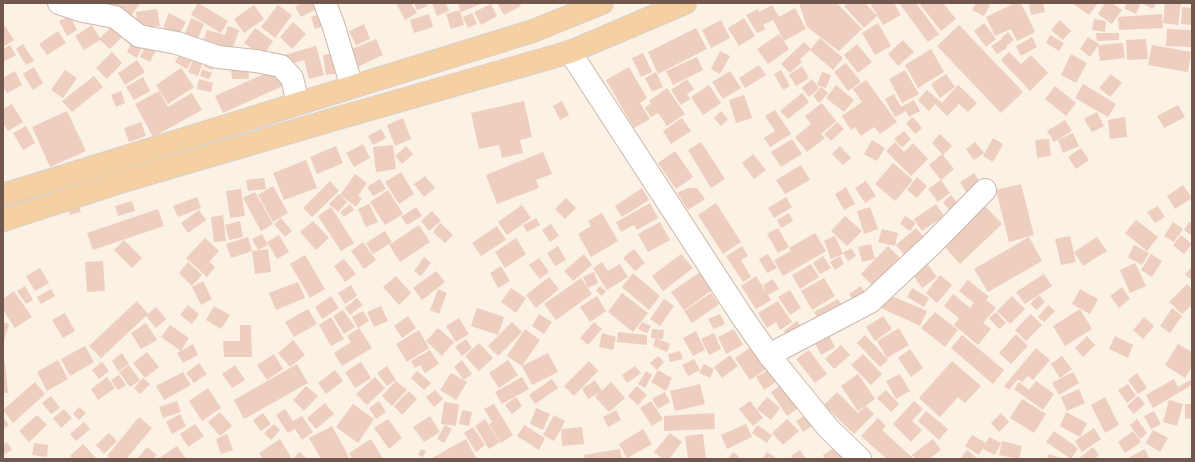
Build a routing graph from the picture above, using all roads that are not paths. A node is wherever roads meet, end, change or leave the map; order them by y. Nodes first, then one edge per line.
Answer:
1 (59, 3) edge
2 (324, 3) edge
3 (602, 3) edge
4 (685, 3) edge
5 (570, 52) junction
6 (352, 87) junction
7 (298, 103) junction
8 (985, 190) dead end
9 (3, 194) edge
10 (3, 220) edge
11 (769, 355) junction
12 (860, 459) edge

1 - 7 street
2 - 6 street
3 - 6 main road
4 - 5 main road
5 - 10 main road
5 - 11 street
6 - 7 main road
7 - 9 main road
8 - 11 street
11 - 12 street

